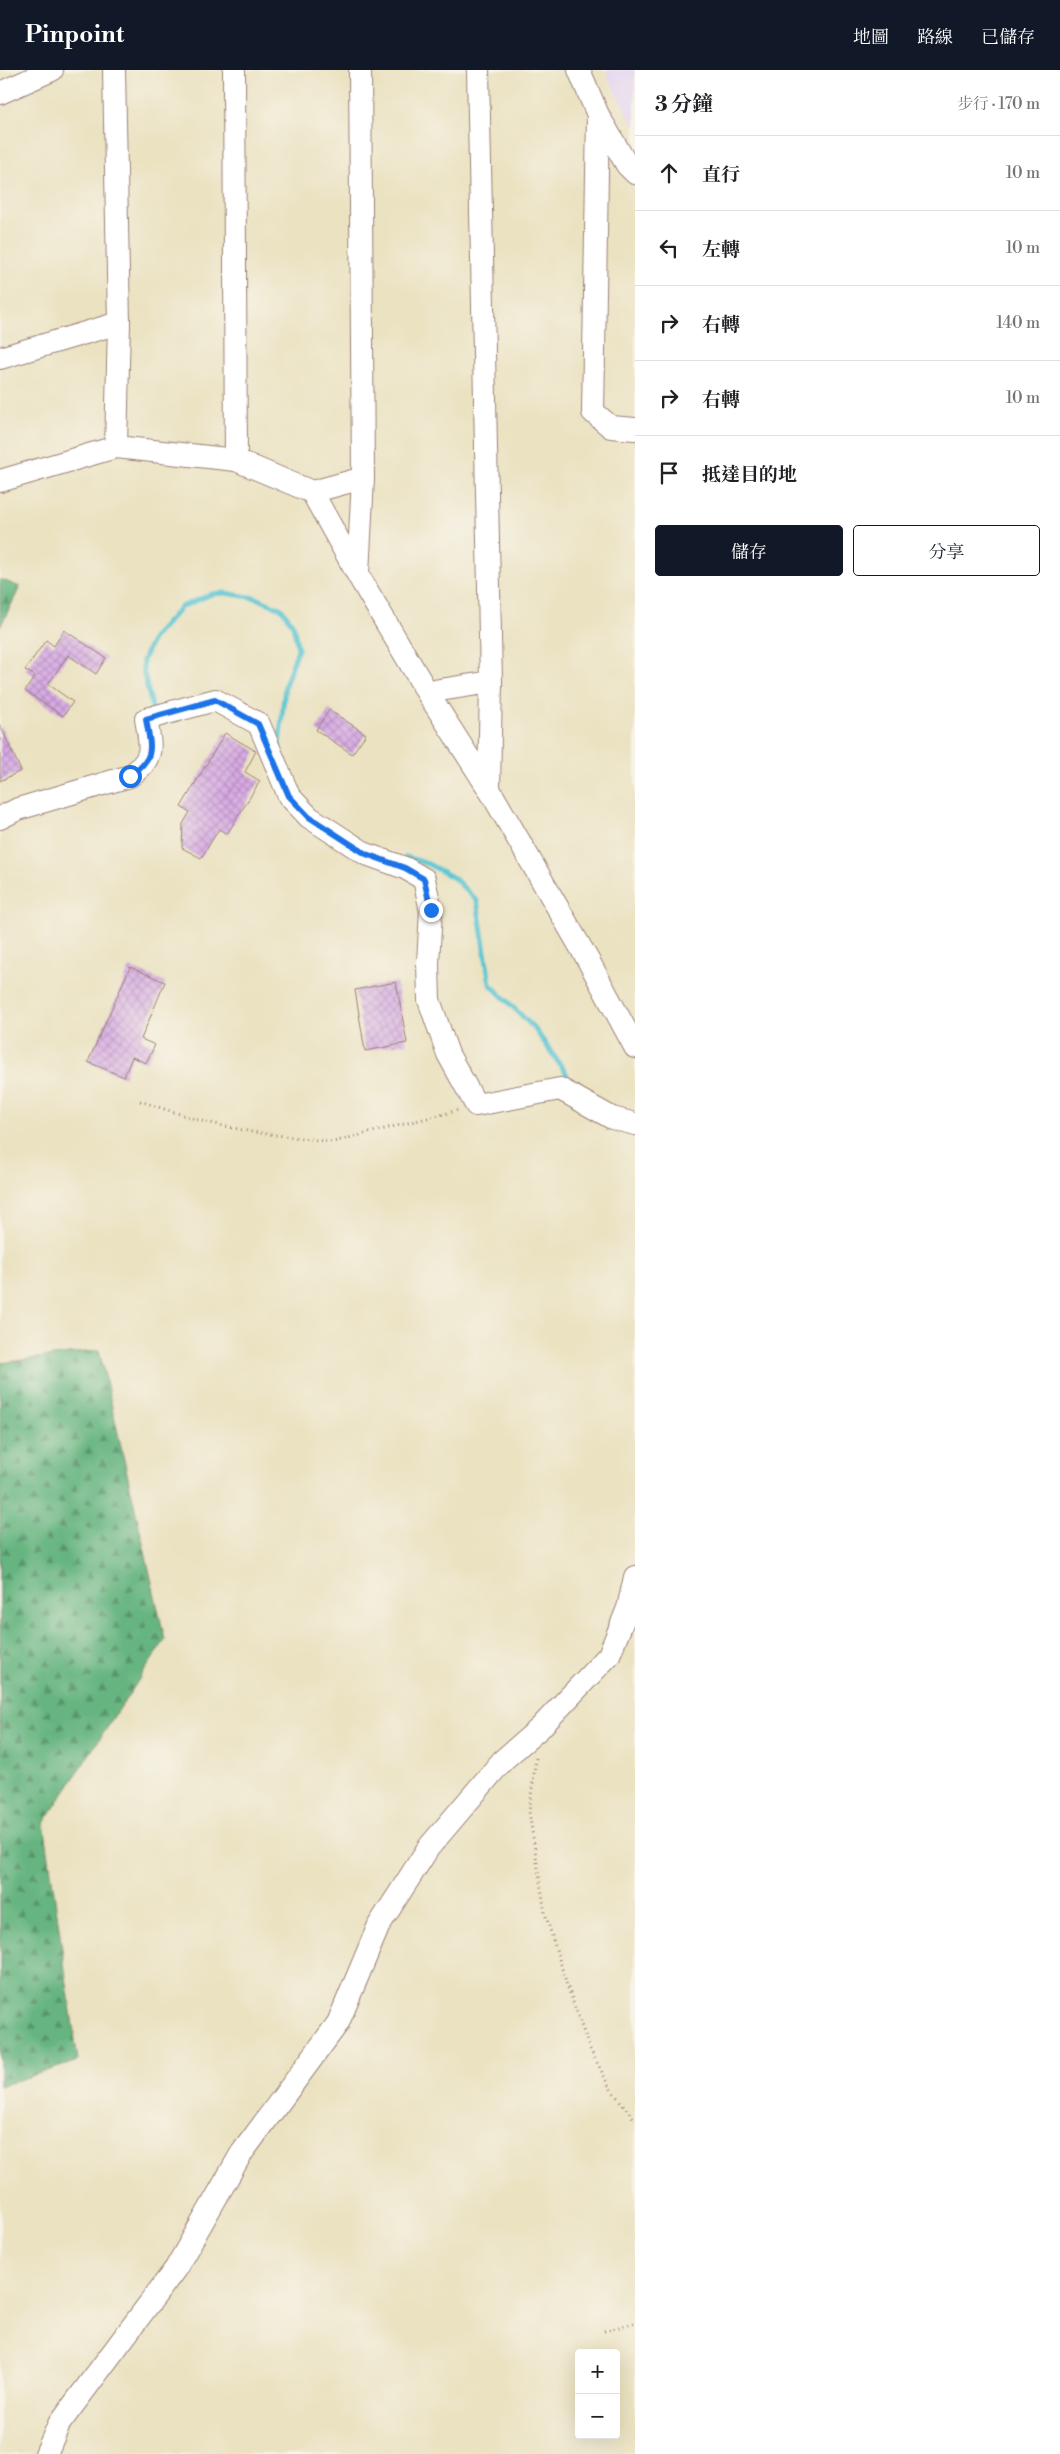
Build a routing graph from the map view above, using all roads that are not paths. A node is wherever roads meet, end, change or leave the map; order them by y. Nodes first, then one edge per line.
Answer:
1 (52, 70) edge
2 (114, 70) edge
3 (234, 70) edge
4 (360, 70) edge
5 (478, 70) edge
6 (579, 70) edge
7 (0, 93) edge
8 (598, 115) junction
9 (635, 173) edge
10 (118, 323) junction
11 (0, 358) edge
12 (635, 429) edge
13 (116, 447) junction
14 (236, 460) junction
15 (362, 478) junction
16 (0, 481) edge
17 (312, 492) junction
18 (358, 575) junction
19 (491, 682) junction
20 (426, 692) junction
21 (489, 789) junction
22 (0, 818) edge
23 (635, 1047) edge
24 (635, 1124) edge
25 (635, 1577) edge
26 (46, 2454) edge

1 - 7 street
2 - 10 street
3 - 14 street
4 - 15 street
5 - 19 street
6 - 8 street
8 - 9 street
8 - 12 street
10 - 11 street
10 - 13 street
13 - 14 street
13 - 16 street
14 - 17 street
15 - 17 street
15 - 18 street
17 - 18 street
18 - 20 street
19 - 20 street
19 - 21 street
20 - 21 street
21 - 23 street
22 - 24 street
25 - 26 street

